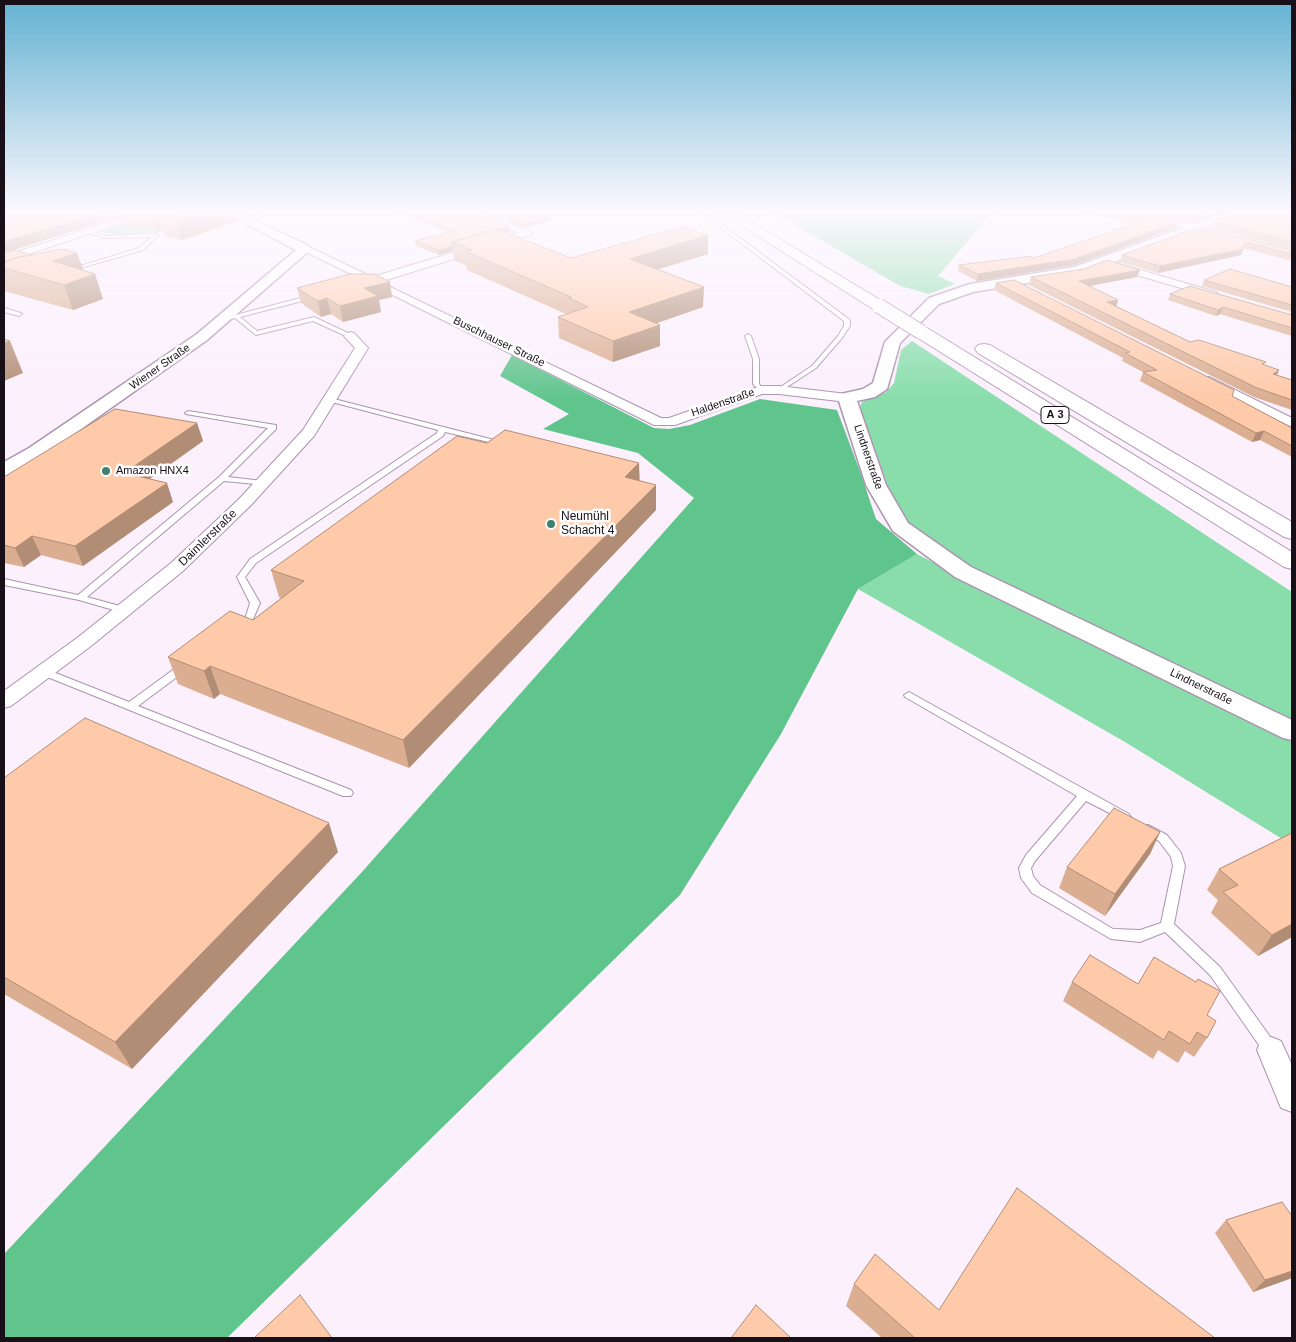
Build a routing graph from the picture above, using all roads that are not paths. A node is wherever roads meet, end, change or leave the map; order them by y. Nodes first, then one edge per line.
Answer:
1 (277, 275) edge
2 (351, 275) edge
3 (393, 275) edge
4 (786, 275) edge
5 (828, 275) edge
6 (1052, 275) edge
7 (1147, 275) edge
8 (1012, 280) junction
9 (366, 283) junction
10 (1029, 290) edge
11 (323, 294) edge
12 (1226, 298) edge
13 (908, 304) dead end
14 (4, 310) edge
15 (19, 314) dead end
16 (231, 317) junction
17 (932, 324) junction
18 (350, 336) joint
19 (748, 336) dead end
20 (967, 338) dead end
21 (1196, 374) edge
22 (761, 390) junction
23 (779, 390) junction
24 (847, 398) junction
25 (330, 400) junction
26 (188, 413) dead end
27 (659, 422) joint
28 (1292, 424) edge
29 (442, 429) junction
30 (507, 444) edge
31 (4, 470) edge
32 (222, 479) junction
33 (263, 483) junction
34 (1292, 532) edge
35 (1292, 562) edge
36 (4, 582) edge
37 (80, 598) junction
38 (124, 610) junction
39 (234, 629) edge
40 (194, 659) edge
41 (44, 672) junction
42 (908, 695) dead end
43 (4, 701) edge
44 (131, 706) junction
45 (1292, 731) edge
46 (347, 793) dead end
47 (1084, 794) junction
48 (1167, 926) junction
49 (1271, 1050) joint
50 (1292, 1098) edge

1 - 16 street, Wiener Straße
2 - 9 street, Buschhauser Straße
3 - 9 street
4 - 23 lane
5 - 17 highway, A 3, bridge
6 - 8 street
7 - 12 street
8 - 10 street
8 - 24 street
9 - 27 street, Buschhauser Straße
11 - 16 lane
13 - 17 highway, A 3
14 - 15 lane
16 - 18 lane
16 - 31 street, Wiener Straße
17 - 35 highway, A 3
18 - 25 street, Daimlerstraße
19 - 22 lane
20 - 34 highway, A 3
21 - 28 street
22 - 23 street, Haldenstraße
22 - 27 street, Haldenstraße
23 - 24 street, Haldenstraße
24 - 45 street, Lindnerstraße
25 - 29 lane
25 - 33 street, Daimlerstraße
26 - 32 lane
29 - 30 lane
29 - 39 lane
32 - 33 lane
32 - 37 lane
33 - 38 street, Daimlerstraße
36 - 37 lane
37 - 38 lane
38 - 41 street, Daimlerstraße
40 - 44 lane
41 - 43 street, Daimlerstraße
41 - 44 lane
42 - 47 lane
44 - 46 lane
47 - 48 lane
47 - 48 lane
48 - 49 lane
49 - 50 street

